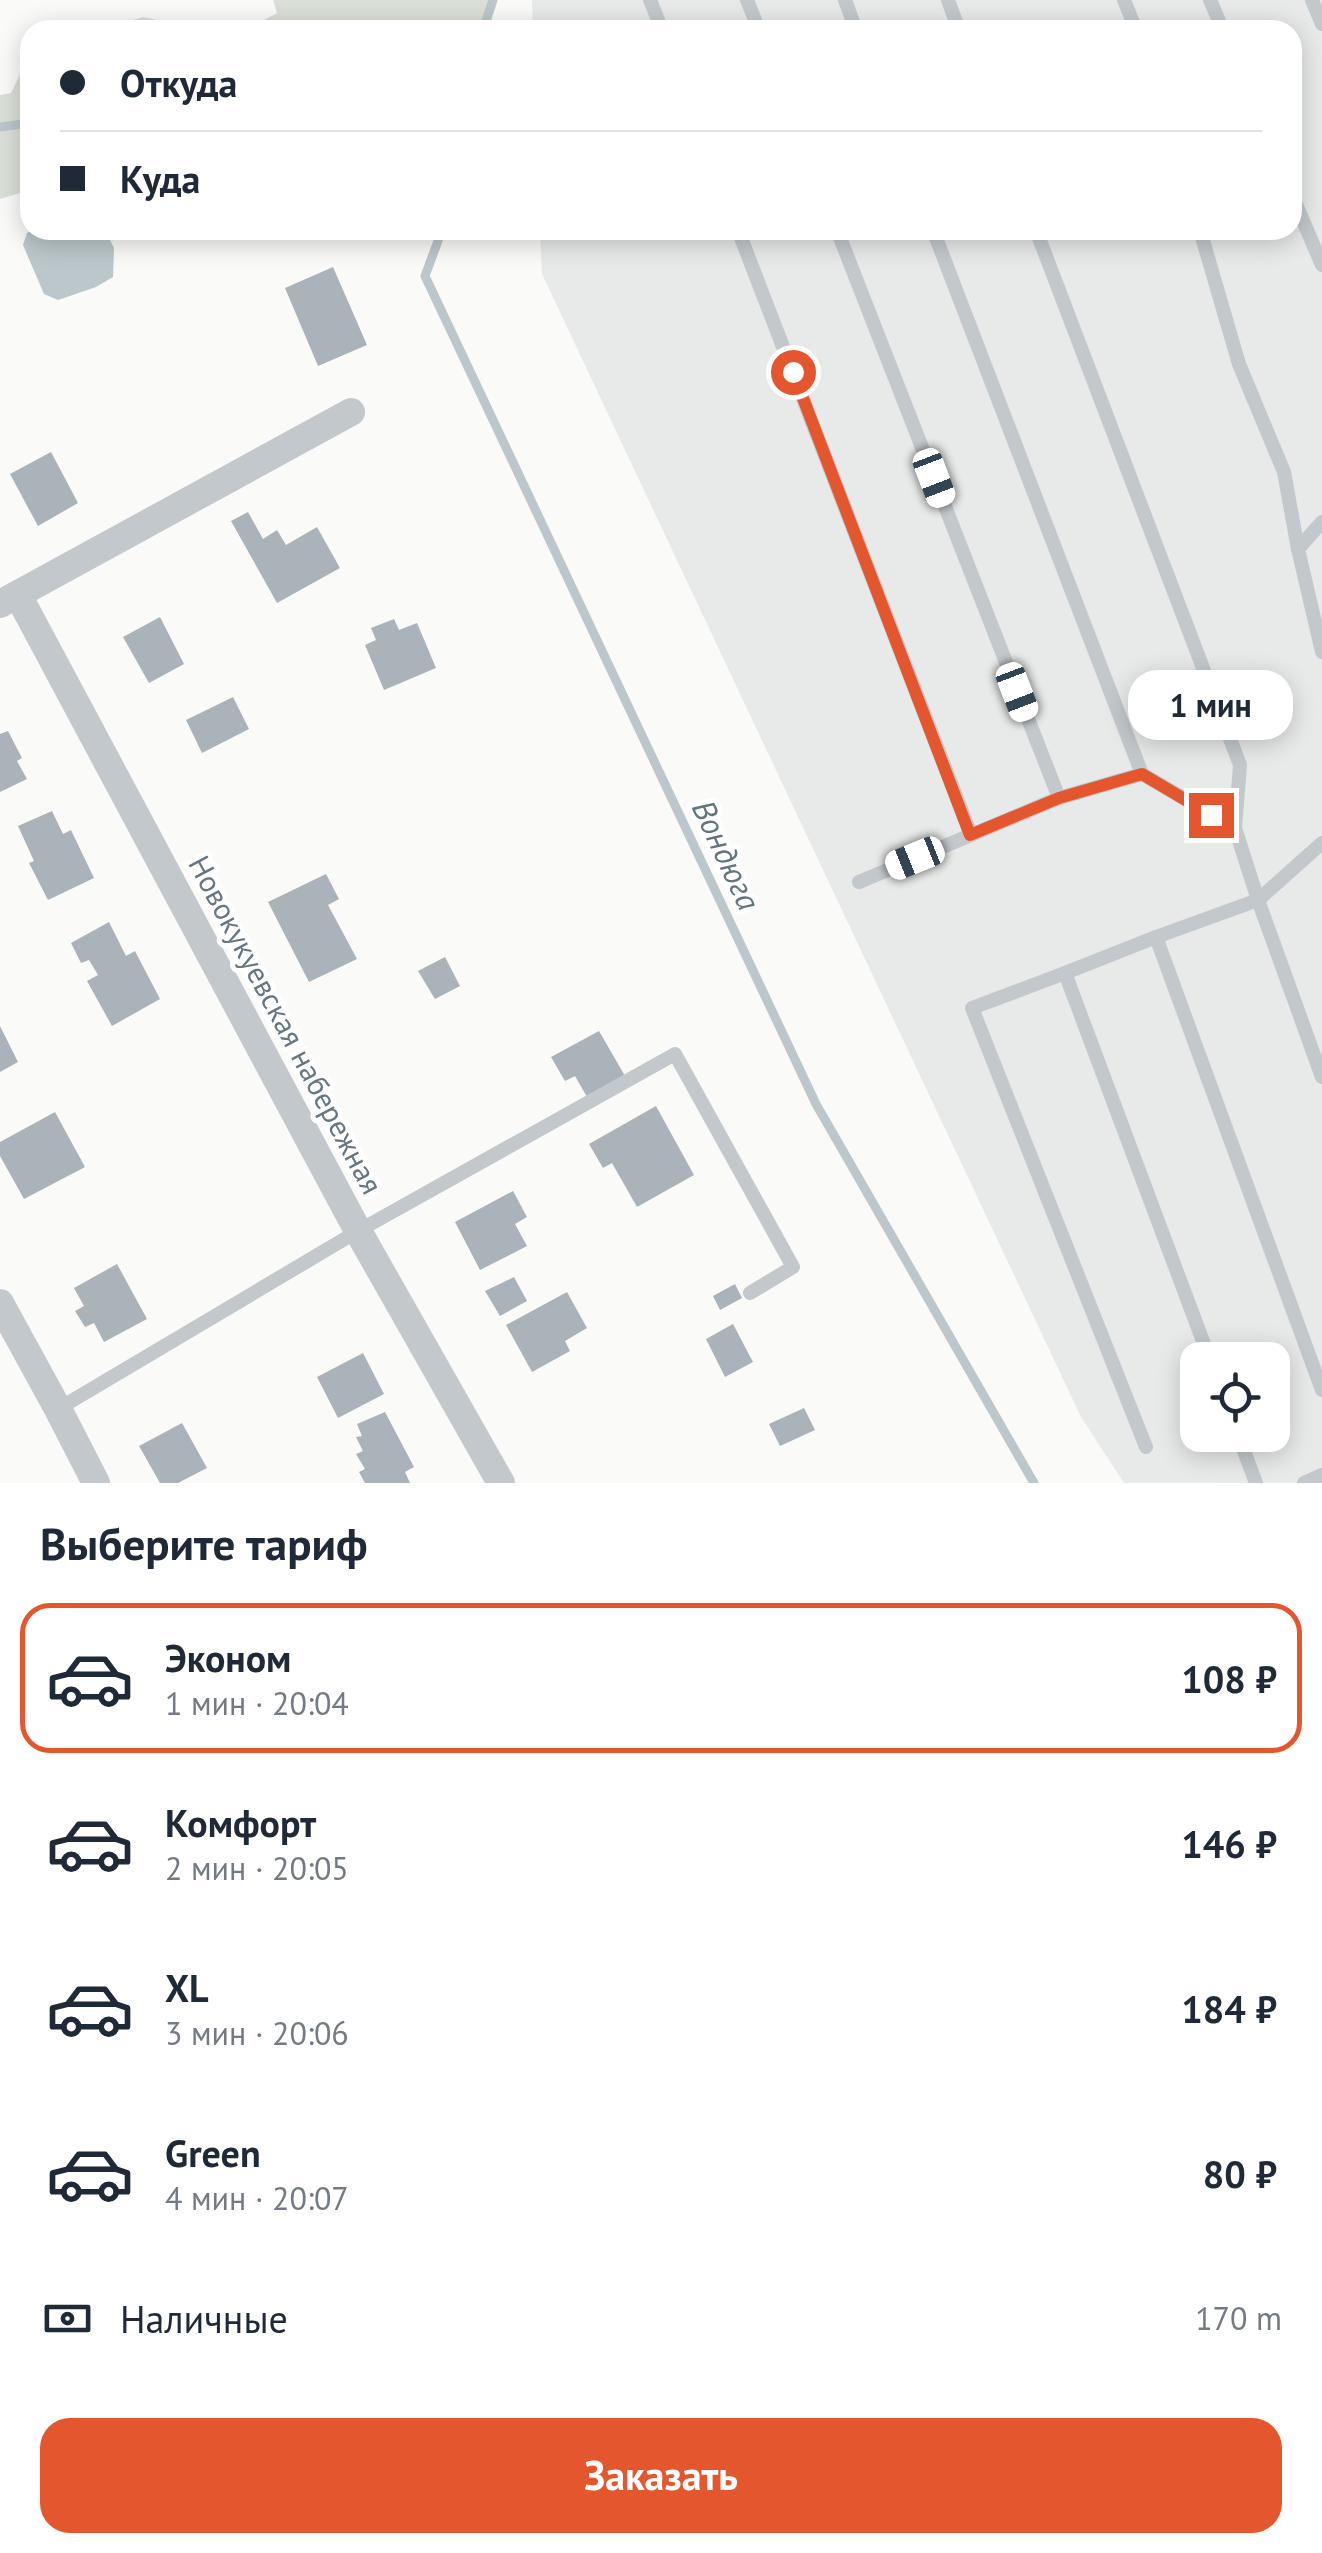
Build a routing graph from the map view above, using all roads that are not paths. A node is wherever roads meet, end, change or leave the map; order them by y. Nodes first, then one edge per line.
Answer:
1 (1312, 0) edge
2 (1322, 24) edge
3 (1302, 218) edge
4 (742, 240) edge
5 (841, 240) edge
6 (937, 240) edge
7 (1040, 240) edge
8 (1203, 240) edge
9 (1322, 265) edge
10 (351, 412) dead end
11 (1322, 522) edge
12 (1298, 550) junction
13 (9, 599) edge
14 (1322, 652) edge
15 (1142, 774) junction
16 (1059, 798) junction
17 (1235, 828) junction
18 (970, 835) junction
19 (1322, 843) edge
20 (859, 882) dead end
21 (1258, 900) junction
22 (1156, 937) junction
23 (1065, 973) junction
24 (1322, 1077) edge
25 (358, 1231) junction
26 (750, 1293) dead end
27 (0, 1303) edge
28 (1203, 1342) edge
29 (1322, 1390) edge
30 (58, 1409) junction
31 (1146, 1446) dead end
32 (1244, 1452) edge
33 (1322, 1474) edge
34 (96, 1483) edge
35 (502, 1483) edge
36 (1256, 1483) edge
37 (1304, 1483) edge

1 - 2 lane
3 - 9 lane
4 - 18 lane
5 - 16 lane
6 - 15 lane
7 - 17 lane
8 - 12 lane
10 - 13 street
11 - 12 lane
12 - 14 lane
13 - 25 street, Новокукуевская набережная
15 - 16 lane
15 - 17 lane
16 - 18 lane
17 - 21 lane
18 - 20 lane
19 - 21 lane
21 - 22 lane
21 - 24 lane
22 - 23 lane
22 - 29 lane
23 - 28 lane
23 - 31 lane
25 - 26 lane
25 - 30 lane
25 - 35 street, Новокукуевская набережная
27 - 30 street
30 - 34 street
32 - 36 lane
33 - 37 lane

